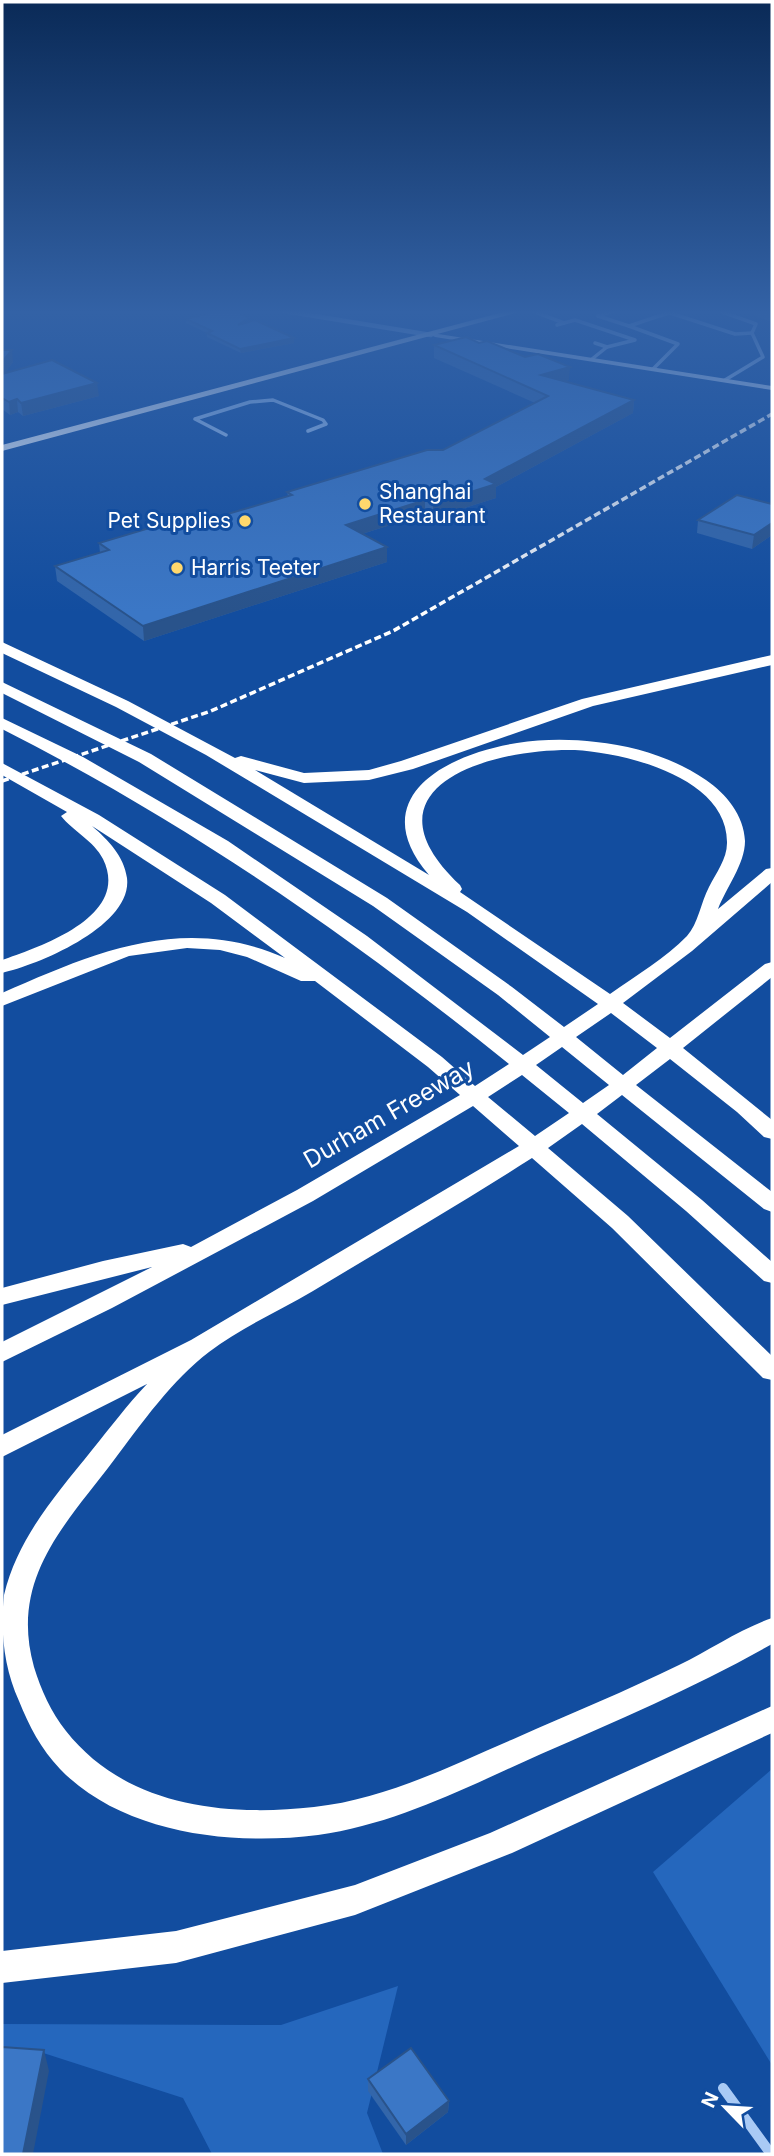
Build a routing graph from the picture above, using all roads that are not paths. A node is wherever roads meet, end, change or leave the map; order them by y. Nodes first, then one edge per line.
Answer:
1 (145, 411) edge
2 (222, 411) edge
3 (300, 411) edge
4 (308, 431) dead end
5 (226, 435) dead end
6 (2, 448) edge
7 (7, 648) edge
8 (772, 660) edge
9 (2, 687) edge
10 (2, 723) edge
11 (212, 751) junction
12 (2, 768) edge
13 (34, 787) junction
14 (772, 873) edge
15 (474, 908) junction
16 (695, 940) junction
17 (2, 967) edge
18 (772, 968) edge
19 (2, 1000) edge
20 (355, 1000) junction
21 (746, 1107) junction
22 (772, 1125) edge
23 (772, 1132) edge
24 (772, 1204) edge
25 (220, 1242) junction
26 (772, 1275) edge
27 (2, 1296) edge
28 (200, 1346) junction
29 (2, 1353) edge
30 (772, 1371) edge
31 (2, 1447) edge
32 (772, 1630) edge
33 (772, 1719) edge
34 (2, 1967) edge
35 (723, 2088) dead end
36 (771, 2154) edge

1 - 6 main road
2 - 5 lane
3 - 4 lane
7 - 11 highway
8 - 11 highway
9 - 24 highway
10 - 26 highway
11 - 15 highway
12 - 13 highway
13 - 17 highway
13 - 20 highway
14 - 16 highway, Durham Freeway
15 - 16 highway
15 - 21 highway
16 - 25 highway, Durham Freeway
18 - 28 highway
19 - 20 highway
20 - 30 highway
21 - 22 highway
21 - 23 highway
25 - 27 highway
25 - 29 highway, Durham Freeway
28 - 31 highway
28 - 32 highway
33 - 34 highway
35 - 36 street

